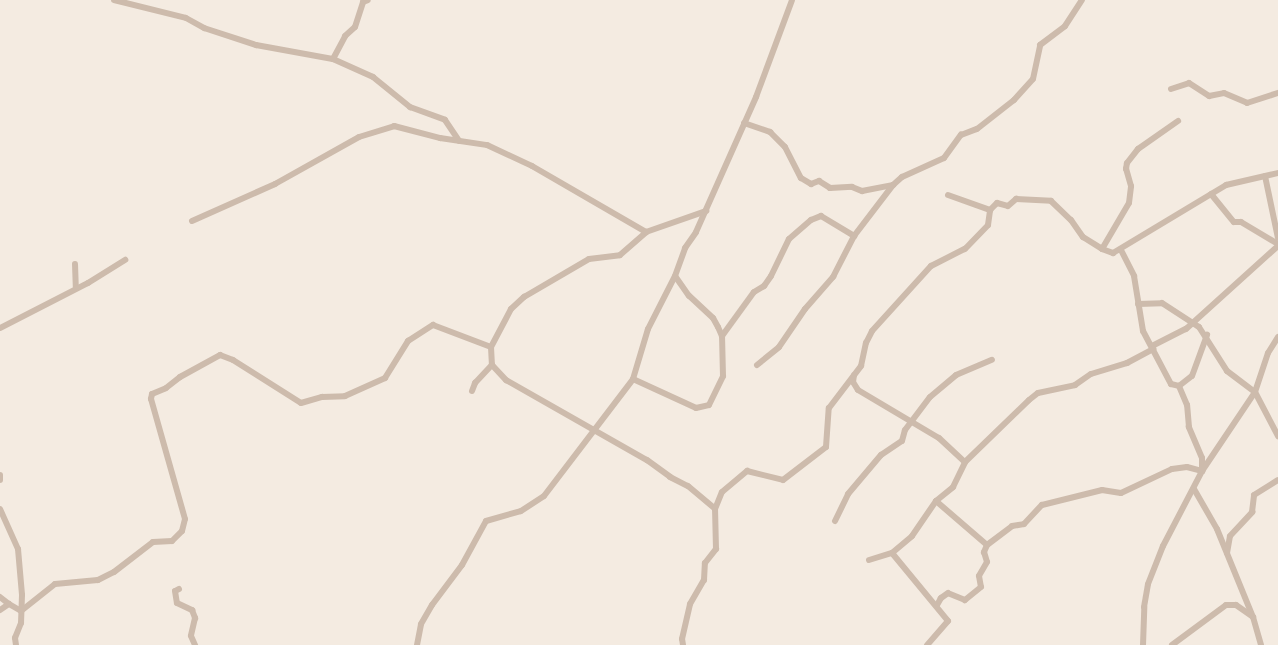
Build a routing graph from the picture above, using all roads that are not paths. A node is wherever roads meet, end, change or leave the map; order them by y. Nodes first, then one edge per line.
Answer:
1 (114, 0) edge
2 (368, 0) edge
3 (792, 0) edge
4 (1082, 0) edge
5 (333, 59) junction
6 (1171, 89) dead end
7 (1278, 93) edge
8 (1178, 121) dead end
9 (744, 123) junction
10 (459, 141) junction
11 (1278, 173) edge
12 (1265, 176) junction
13 (893, 185) junction
14 (1211, 194) junction
15 (948, 195) dead end
16 (990, 210) junction
17 (706, 211) junction
18 (192, 221) dead end
19 (646, 232) junction
20 (854, 236) junction
21 (1278, 238) edge
22 (1278, 245) edge
23 (1102, 249) junction
24 (1121, 250) junction
25 (124, 260) dead end
26 (75, 264) dead end
27 (675, 276) junction
28 (76, 287) junction
29 (1138, 304) junction
30 (1193, 322) junction
31 (0, 328) edge
32 (1207, 335) junction
33 (722, 336) junction
34 (1278, 337) edge
35 (491, 347) junction
36 (1152, 348) junction
37 (992, 360) dead end
38 (492, 365) junction
39 (757, 365) dead end
40 (854, 375) junction
41 (633, 380) junction
42 (1179, 386) junction
43 (472, 391) dead end
44 (1255, 392) junction
45 (910, 422) junction
46 (596, 430) junction
47 (1278, 436) edge
48 (965, 462) junction
49 (1202, 471) junction
50 (0, 475) edge
51 (0, 480) edge
52 (1278, 480) edge
53 (1194, 489) junction
54 (936, 501) junction
55 (0, 509) edge
56 (715, 509) junction
57 (836, 521) dead end
58 (987, 545) junction
59 (892, 553) junction
60 (1226, 554) junction
61 (869, 560) dead end
62 (179, 589) dead end
63 (0, 597) edge
64 (9, 604) junction
65 (937, 605) junction
66 (0, 610) edge
67 (21, 611) junction
68 (1253, 616) junction
69 (16, 645) edge
70 (195, 645) edge
71 (417, 645) edge
72 (683, 645) edge
73 (927, 645) edge
74 (1143, 645) edge
75 (1172, 645) edge
76 (1261, 645) edge

1 - 5 street
2 - 5 street
3 - 9 street
4 - 13 street
5 - 10 street
6 - 7 street
8 - 23 street
9 - 13 street
9 - 17 street
10 - 18 street
10 - 19 street
11 - 12 street
12 - 14 street
12 - 21 street
13 - 20 street
14 - 22 street
14 - 24 street
15 - 16 street
16 - 23 street
16 - 40 street
17 - 19 street
17 - 27 street
19 - 35 street
20 - 33 street
20 - 39 street
22 - 30 street
23 - 24 street
24 - 29 street
25 - 28 street
26 - 28 street
27 - 33 street
27 - 41 street
28 - 31 street
29 - 30 street
29 - 36 street
30 - 32 street
30 - 36 street
32 - 42 street
32 - 44 street
33 - 41 street
34 - 44 street
35 - 38 street
35 - 67 street
36 - 42 street
36 - 48 street
37 - 45 street
38 - 43 street
38 - 46 street
40 - 45 street
40 - 56 street
41 - 46 street
42 - 49 street
44 - 47 street
44 - 49 street
45 - 48 street
45 - 57 street
46 - 56 street
46 - 71 street
48 - 54 street
49 - 53 street
49 - 58 street
50 - 51 street
52 - 60 street
53 - 60 street
53 - 74 street
54 - 58 street
54 - 59 street
55 - 67 street
56 - 72 street
58 - 65 street
59 - 61 street
59 - 65 street
60 - 68 street
62 - 70 street
63 - 64 street
64 - 66 street
64 - 67 street
65 - 73 street
67 - 69 street
68 - 75 street
68 - 76 street

